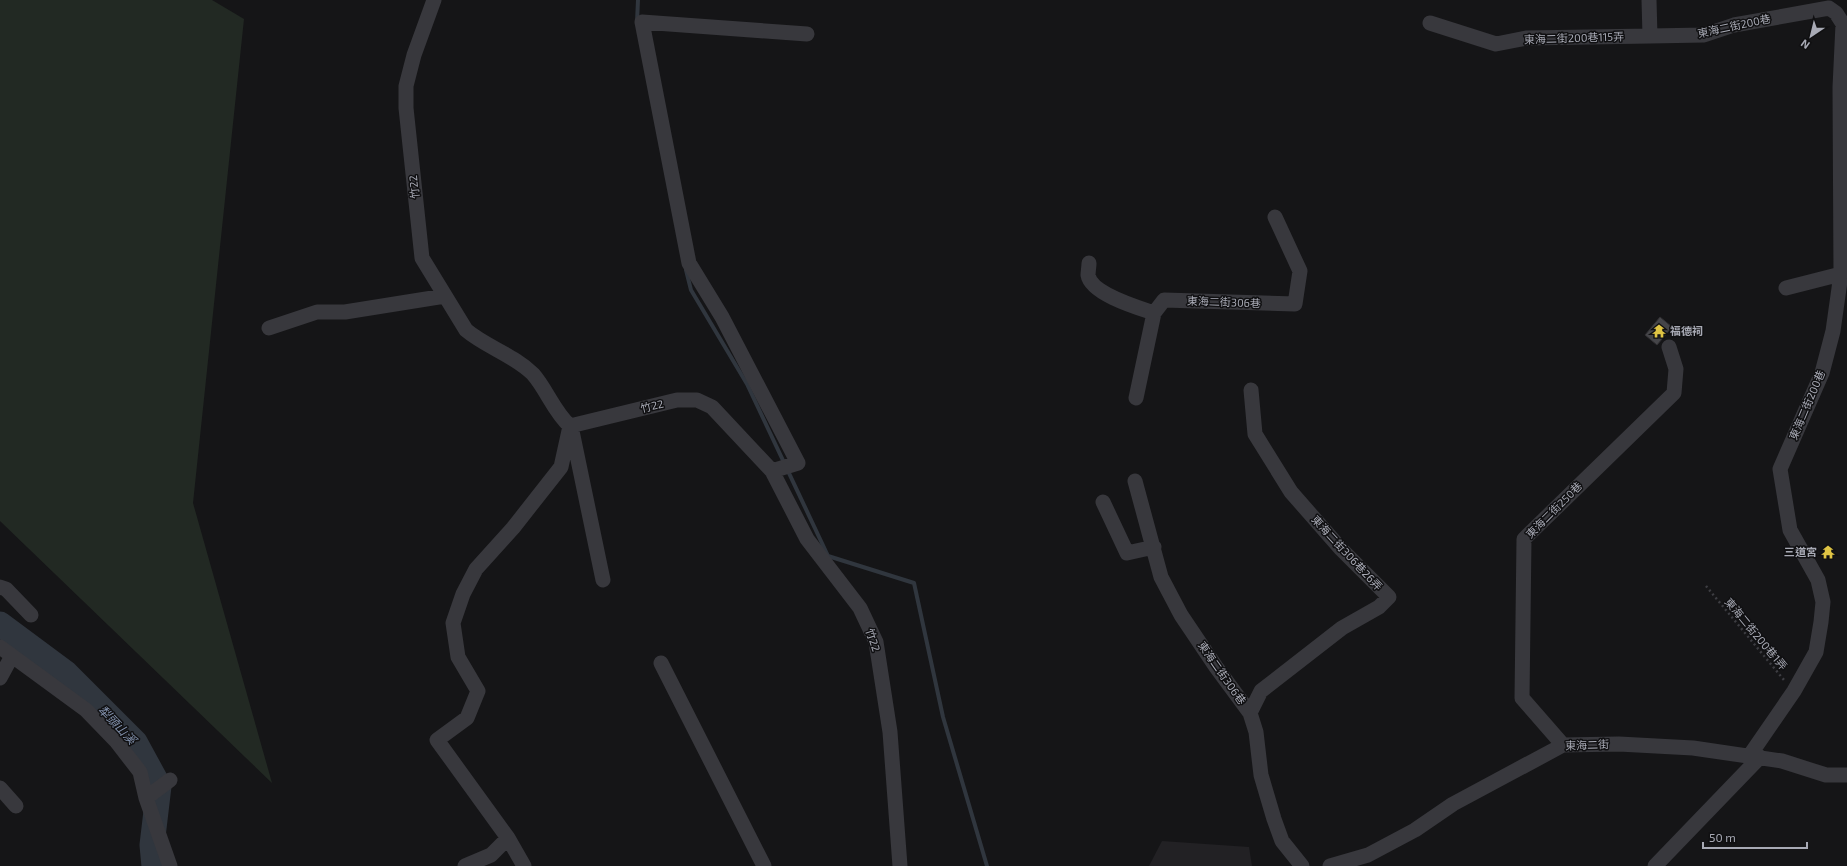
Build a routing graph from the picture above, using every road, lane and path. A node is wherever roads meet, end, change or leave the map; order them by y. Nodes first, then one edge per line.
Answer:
1 (434, 0) edge
2 (1649, 0) edge
3 (1430, 23) dead end
4 (807, 34) dead end
5 (1650, 36) junction
6 (1275, 217) dead end
7 (1089, 263) dead end
8 (1841, 274) junction
9 (1786, 288) dead end
10 (445, 296) junction
11 (1154, 313) junction
12 (269, 328) dead end
13 (1669, 347) dead end
14 (1251, 390) dead end
15 (1136, 398) dead end
16 (570, 426) junction
17 (772, 471) junction
18 (1134, 481) dead end
19 (1103, 502) dead end
20 (1154, 547) junction
21 (603, 580) dead end
22 (1706, 586) dead end
23 (0, 587) edge
24 (31, 615) dead end
25 (0, 647) edge
26 (12, 656) junction
27 (661, 663) dead end
28 (0, 678) edge
29 (1794, 691) junction
30 (1250, 713) junction
31 (1563, 745) junction
32 (1755, 756) junction
33 (1847, 775) edge
34 (170, 780) dead end
35 (0, 788) edge
36 (150, 796) junction
37 (16, 806) dead end
38 (508, 838) junction
39 (168, 863) edge
40 (465, 866) edge
41 (524, 866) edge
42 (764, 866) edge
43 (900, 866) edge
44 (1302, 866) edge
45 (1330, 866) edge
46 (1655, 866) edge

1 - 10 street, 竹22 / 竹22
2 - 5 street
3 - 5 street, 東海二街200巷115弄
4 - 17 street
5 - 8 street, 東海二街200巷
6 - 11 street, 東海二街306巷
7 - 11 street
8 - 9 street
8 - 29 street, 東海二街200巷
10 - 12 street
10 - 16 street, 竹22 / 竹22
11 - 15 street
13 - 31 street, 東海二街250巷
14 - 30 street, 東海二街306巷26弄
16 - 17 street, 竹22 / 竹22
16 - 21 street
16 - 38 street
17 - 43 street, 竹22 / 竹22
18 - 20 street, 東海二街306巷
19 - 20 street
20 - 30 street, 東海二街306巷
22 - 29 path, 東海二街200巷1弄
23 - 24 street
25 - 26 street
26 - 28 street
26 - 36 street
27 - 42 street
29 - 32 street, 東海二街200巷
30 - 44 street, 東海二街306巷
31 - 32 street, 東海二街
31 - 45 street, 東海二街
32 - 33 street, 東海二街
32 - 46 street, 東海二街200巷
34 - 36 street
35 - 37 street
36 - 39 street
38 - 40 street
38 - 41 street

